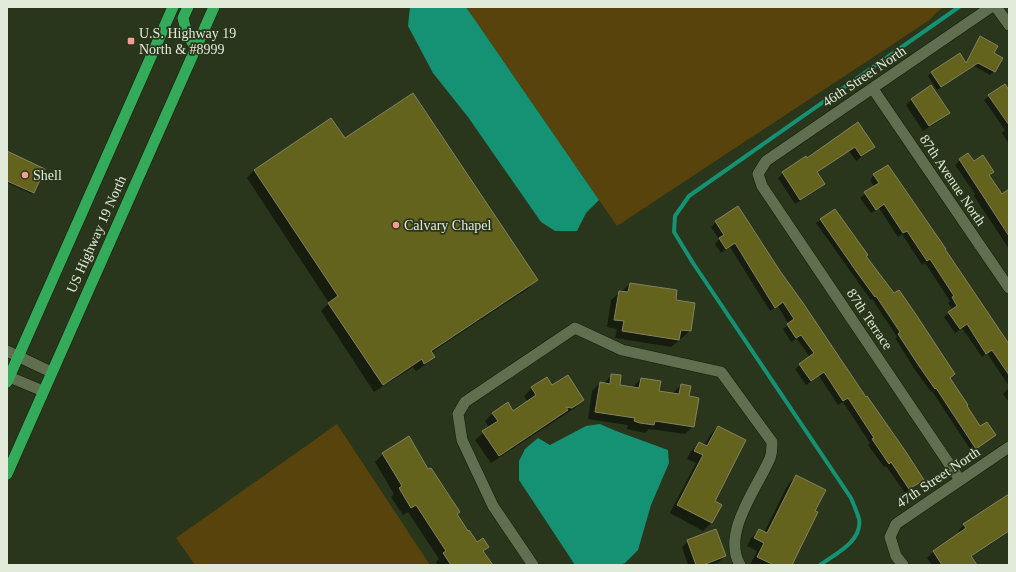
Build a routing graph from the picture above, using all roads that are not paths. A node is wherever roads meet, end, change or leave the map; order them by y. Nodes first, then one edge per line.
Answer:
1 (173, 7) edge
2 (188, 7) edge
3 (214, 7) edge
4 (992, 7) edge
5 (996, 7) edge
6 (1009, 26) edge
7 (196, 50) junction
8 (873, 89) junction
9 (758, 174) joint
10 (1009, 288) edge
11 (7, 351) edge
12 (19, 356) junction
13 (51, 372) junction
14 (8, 378) edge
15 (43, 391) junction
16 (1009, 447) edge
17 (7, 474) edge
18 (960, 480) junction
19 (737, 563) edge
20 (533, 565) edge
21 (902, 565) edge

1 - 12 highway, US Highway 19 North
2 - 7 highway
3 - 7 highway, US Highway 19 North
4 - 8 street, 46th Street North
5 - 6 street
7 - 13 highway, US Highway 19 North
8 - 9 street, 46th Street North
8 - 10 street, 87th Avenue North
9 - 18 street, 87th Terrace
11 - 12 street
12 - 13 street
12 - 14 highway, US Highway 19 North
13 - 15 highway, US Highway 19 North
14 - 15 street
15 - 17 highway, US Highway 19 North
16 - 18 street, 47th Street North
18 - 21 street, 47th Street North
19 - 20 street

